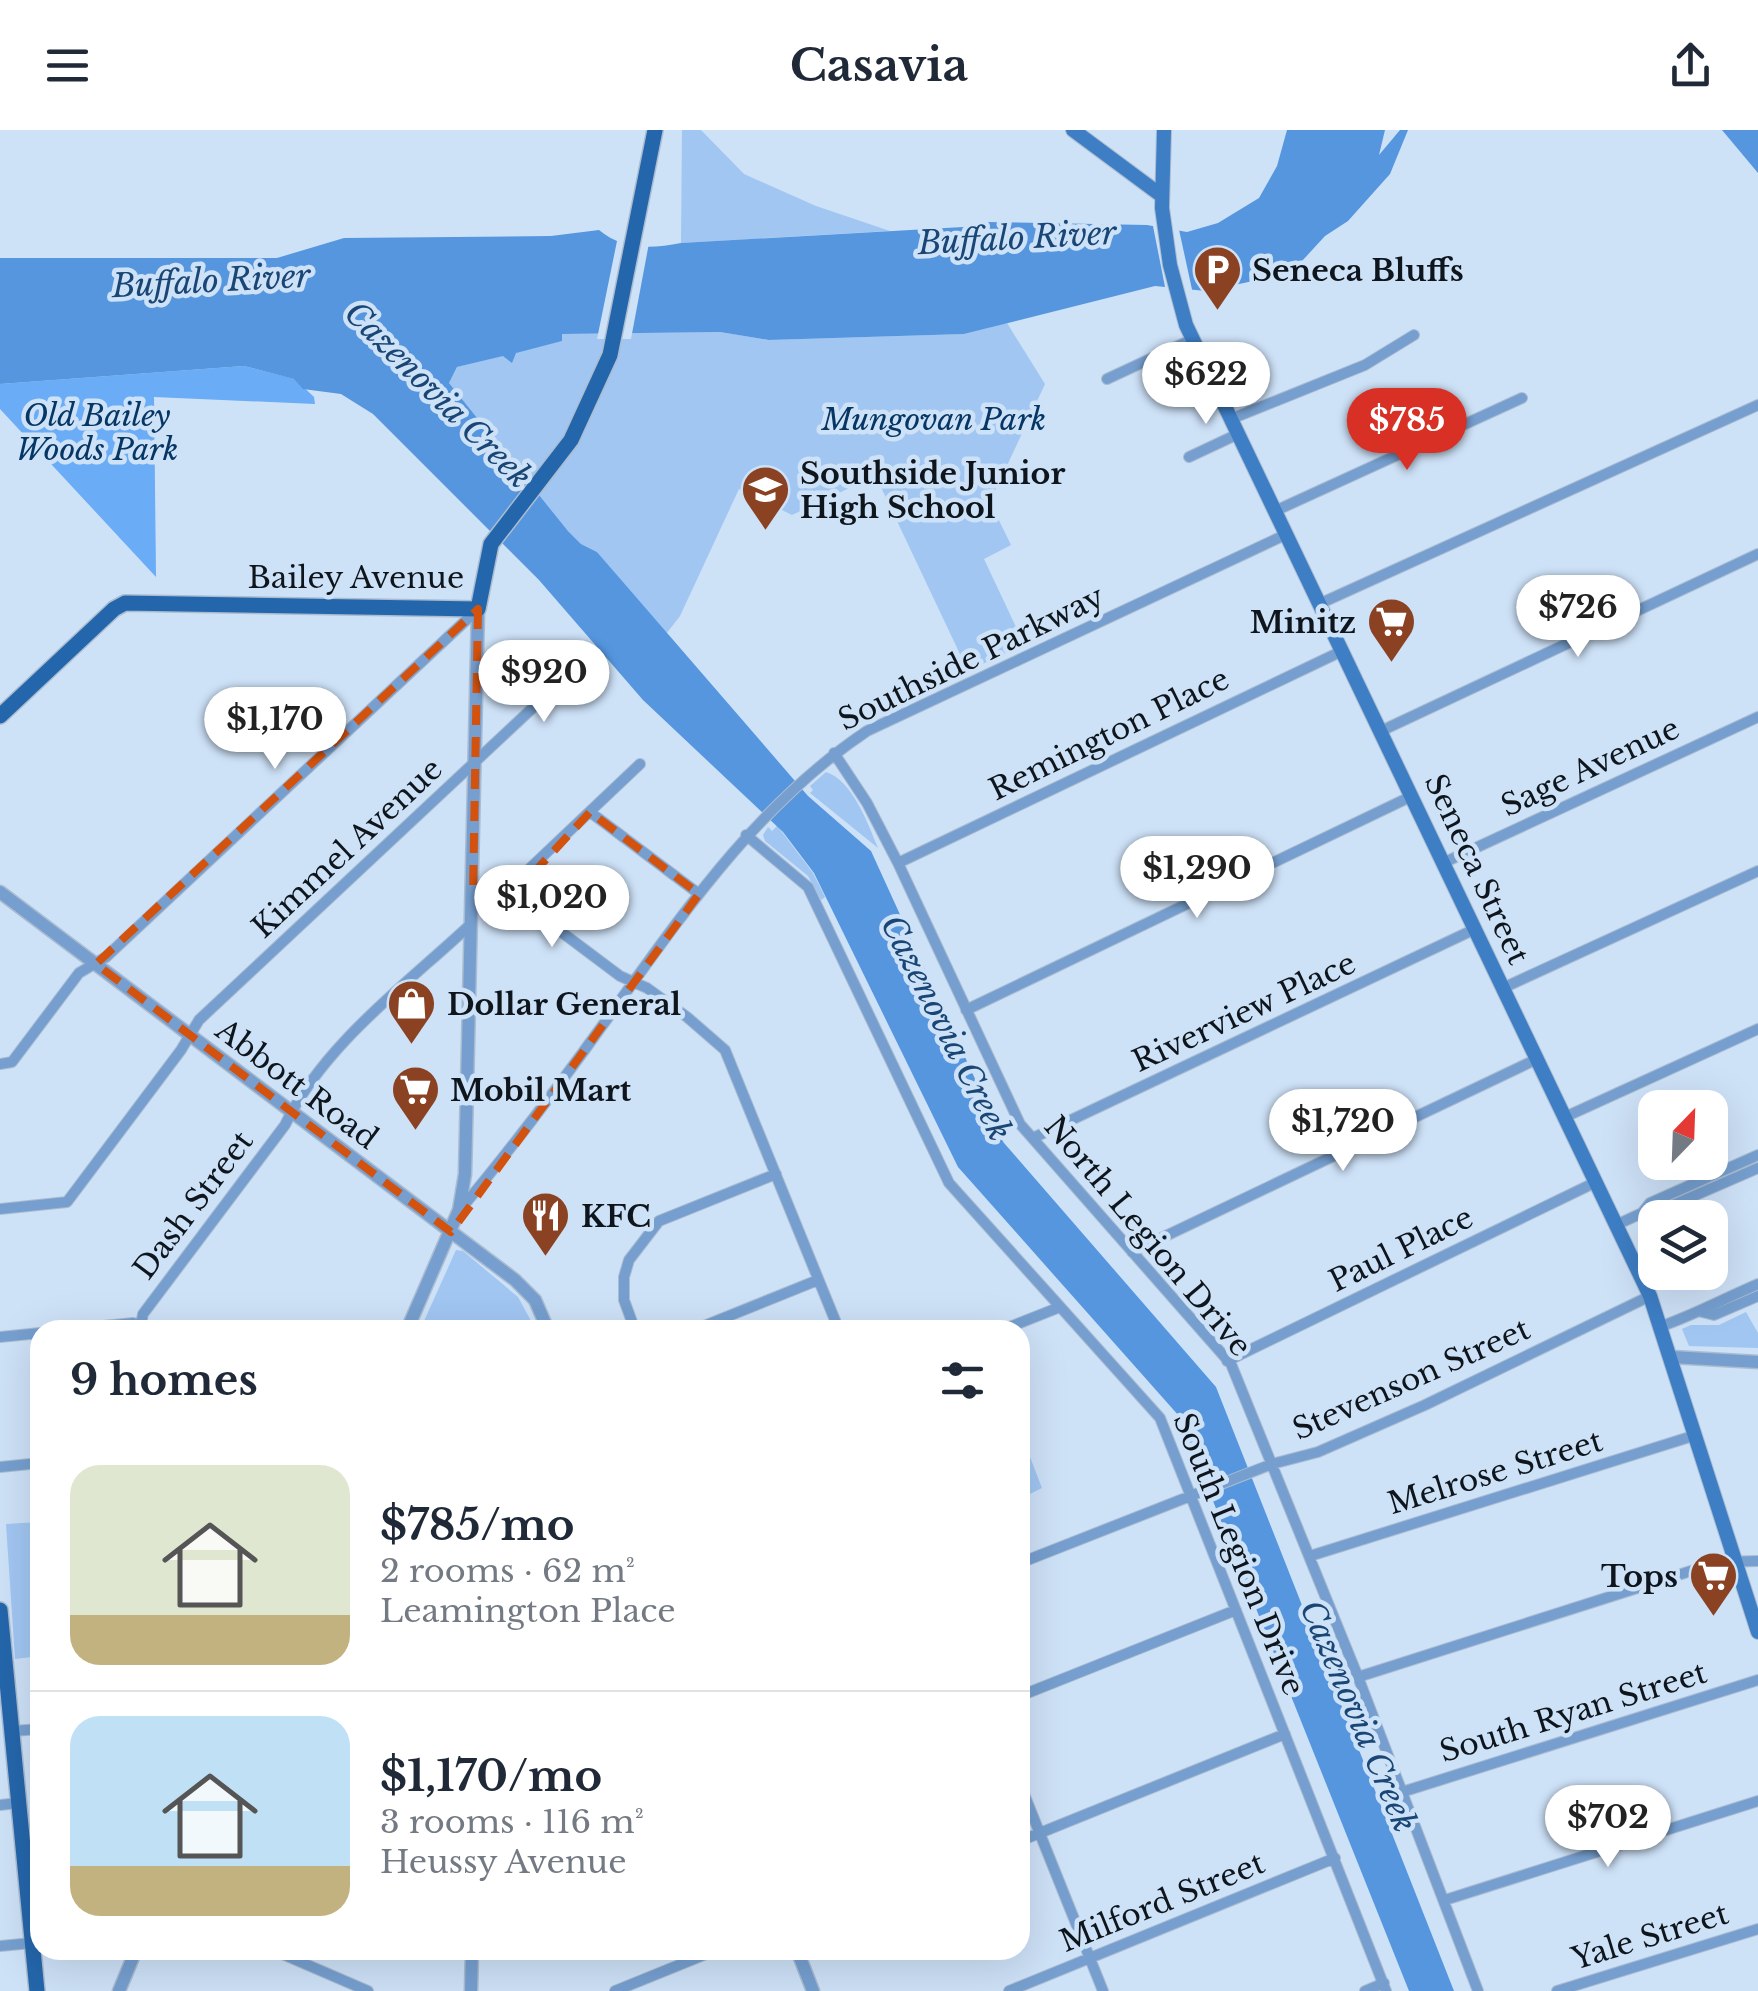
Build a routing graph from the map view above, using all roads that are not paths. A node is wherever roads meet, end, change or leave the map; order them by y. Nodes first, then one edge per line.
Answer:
1 (655, 130) edge
2 (1073, 130) edge
3 (1164, 130) edge
4 (1162, 202) junction
5 (1414, 335) dead end
6 (1192, 339) junction
7 (1107, 379) dead end
8 (1522, 398) dead end
9 (1758, 405) edge
10 (1231, 419) junction
11 (1238, 434) junction
12 (1189, 457) dead end
13 (1275, 511) junction
14 (1287, 534) junction
15 (1758, 554) edge
16 (1319, 604) junction
17 (478, 609) junction
18 (1342, 651) junction
19 (585, 659) dead end
20 (0, 716) edge
21 (1758, 717) edge
22 (1381, 730) junction
23 (834, 753) junction
24 (475, 763) junction
25 (640, 764) dead end
26 (1412, 796) junction
27 (590, 812) junction
28 (746, 835) junction
29 (898, 863) junction
30 (1444, 863) junction
31 (1758, 871) edge
32 (0, 892) edge
33 (472, 894) junction
34 (699, 894) junction
35 (513, 898) junction
36 (472, 923) junction
37 (1475, 929) junction
38 (96, 964) junction
39 (633, 981) junction
40 (1503, 988) junction
41 (966, 1010) junction
42 (1758, 1029) edge
43 (190, 1035) junction
44 (1537, 1059) junction
45 (0, 1064) edge
46 (292, 1112) junction
47 (1565, 1117) junction
48 (1033, 1138) junction
49 (1758, 1155) edge
50 (1758, 1168) edge
51 (776, 1174) junction
52 (1596, 1182) junction
53 (1657, 1200) edge
54 (1685, 1200) edge
55 (0, 1209) edge
56 (460, 1210) junction
57 (1638, 1214) edge
58 (1616, 1224) junction
59 (450, 1232) junction
60 (1132, 1252) junction
61 (818, 1280) junction
62 (1758, 1284) edge
63 (1650, 1296) junction
64 (1758, 1296) edge
65 (1060, 1307) junction
66 (1702, 1312) junction
67 (143, 1320) edge
68 (411, 1320) edge
69 (544, 1320) edge
70 (631, 1320) edge
71 (719, 1320) edge
72 (834, 1320) edge
73 (1027, 1320) edge
74 (1662, 1326) junction
75 (30, 1333) edge
76 (0, 1336) edge
77 (1672, 1357) junction
78 (1227, 1361) junction
79 (1758, 1362) edge
80 (1696, 1435) junction
81 (30, 1463) edge
82 (1267, 1465) junction
83 (0, 1467) edge
84 (1194, 1494) junction
85 (1310, 1556) junction
86 (1030, 1559) edge
87 (1758, 1560) edge
88 (1736, 1562) junction
89 (0, 1610) edge
90 (1236, 1610) junction
91 (1758, 1632) edge
92 (1358, 1677) junction
93 (1758, 1680) edge
94 (4, 1691) edge
95 (1030, 1692) edge
96 (30, 1730) edge
97 (12, 1731) junction
98 (1285, 1734) junction
99 (1402, 1792) junction
100 (1758, 1801) edge
101 (18, 1802) junction
102 (0, 1804) edge
103 (1030, 1808) edge
104 (1040, 1833) junction
105 (1030, 1837) edge
106 (1335, 1858) junction
107 (1445, 1900) junction
108 (30, 1923) edge
109 (1758, 1929) edge
110 (30, 1943) edge
111 (0, 1946) edge
112 (1090, 1958) junction
113 (34, 1960) edge
114 (132, 1960) edge
115 (296, 1960) edge
116 (472, 1960) edge
117 (691, 1960) edge
118 (801, 1960) edge
119 (1385, 1987) edge
120 (37, 1991) edge
121 (119, 1991) edge
122 (368, 1991) edge
123 (471, 1991) edge
124 (614, 1991) edge
125 (813, 1991) edge
126 (1008, 1991) edge
127 (1103, 1991) edge
128 (1365, 1991) edge
129 (1478, 1991) edge
130 (1557, 1991) edge

1 - 17 main road, Bailey Avenue
2 - 4 main road
3 - 4 main road, Seneca Street
4 - 6 main road, Seneca Street
5 - 10 street
6 - 7 street
6 - 10 main road, Seneca Street
8 - 13 street
9 - 16 street
10 - 11 main road, Seneca Street
11 - 12 street
11 - 13 main road, Seneca Street
13 - 14 main road, Seneca Street
14 - 16 main road, Seneca Street
14 - 23 street, Southside Parkway
15 - 22 street
16 - 18 main road, Seneca Street
17 - 20 main road, Bailey Avenue
17 - 24 street
17 - 38 street
18 - 22 main road, Seneca Street
18 - 29 street, Remington Place
19 - 24 street, Kimmel Avenue
21 - 30 street, Sage Avenue
22 - 26 main road, Seneca Street
23 - 28 street, Southside Parkway
23 - 29 street, North Legion Drive
24 - 33 street
24 - 43 street, Kimmel Avenue
25 - 27 street
26 - 30 main road, Seneca Street
26 - 41 street
27 - 34 street
27 - 35 street
28 - 34 street, Southside Parkway
28 - 65 street, South Legion Drive
29 - 41 street, North Legion Drive
30 - 37 main road, Seneca Street
31 - 40 street
32 - 38 street, Abbott Road
33 - 35 street
33 - 36 street
34 - 39 street, Southside Parkway
35 - 39 street
36 - 46 street, Dash Street
36 - 56 street
37 - 40 main road, Seneca Street
37 - 48 street, Riverview Place
38 - 43 street, Abbott Road
38 - 45 street
39 - 51 street
39 - 56 street, Southside Parkway
40 - 44 main road, Seneca Street
41 - 48 street, North Legion Drive
42 - 47 street
43 - 46 street, Abbott Road
43 - 55 street, Kimmel Avenue
44 - 47 main road, Seneca Street
44 - 60 street
46 - 59 street, Abbott Road
46 - 67 street, Dash Street
47 - 52 main road, Seneca Street
48 - 60 street, North Legion Drive
49 - 53 street
50 - 54 street
51 - 61 street
51 - 70 street
52 - 58 main road, Seneca Street
52 - 78 street, Paul Place
56 - 59 street
57 - 58 street
58 - 63 main road, Seneca Street
59 - 68 street
59 - 69 street, Abbott Road
60 - 78 street, North Legion Drive
61 - 71 street
61 - 72 street
62 - 66 street
63 - 74 main road, Seneca Street
63 - 82 street, Stevenson Street
64 - 66 street
65 - 73 street
65 - 84 street, South Legion Drive
66 - 74 street
74 - 77 main road, Seneca Street
75 - 76 street
77 - 79 street
77 - 80 main road, Seneca Street
78 - 82 street, North Legion Drive
80 - 85 street, Melrose Street
80 - 88 main road, Seneca Street
81 - 83 street
82 - 84 street, Stevenson Street
82 - 85 street, North Legion Drive
84 - 86 street, Stevenson Street
84 - 90 street, South Legion Drive
85 - 92 street, North Legion Drive
87 - 88 street
88 - 91 main road, Seneca Street
88 - 92 street
89 - 94 main road
90 - 95 street
90 - 98 street, South Legion Drive
92 - 99 street, North Legion Drive
93 - 99 street, South Ryan Street
94 - 97 main road
96 - 97 street
97 - 101 main road
98 - 104 street
98 - 106 street, South Legion Drive
99 - 107 street, North Legion Drive
100 - 107 street
101 - 102 street
101 - 108 main road
103 - 104 street
104 - 105 street
104 - 112 street
106 - 112 street, Milford Street
106 - 119 street, South Legion Drive
107 - 129 street, North Legion Drive
109 - 130 street, Yale Street
110 - 111 street
112 - 126 street, Milford Street
112 - 127 street
113 - 120 main road
114 - 121 street
115 - 122 street
116 - 123 street
117 - 124 street
118 - 125 street
119 - 128 street

